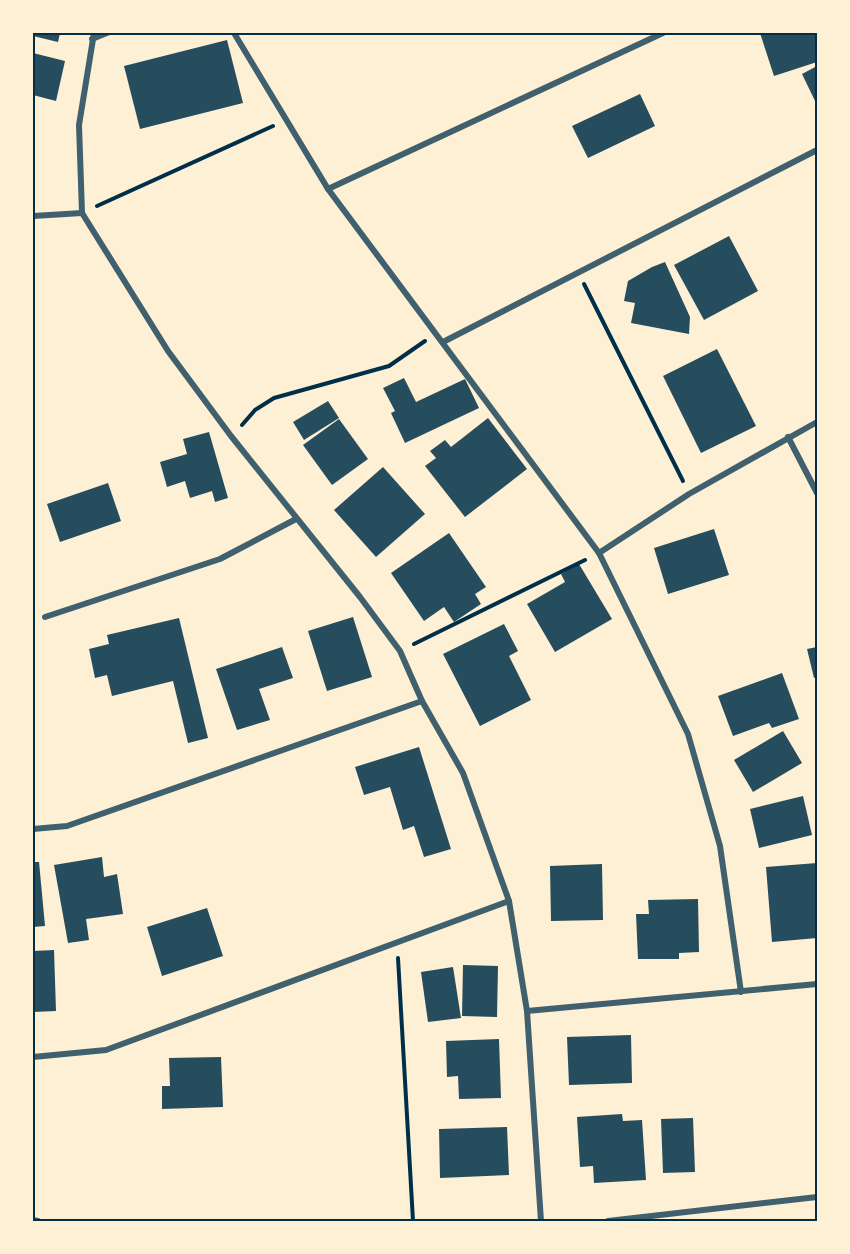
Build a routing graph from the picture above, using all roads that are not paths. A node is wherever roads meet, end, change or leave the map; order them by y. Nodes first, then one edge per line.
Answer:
1 (107, 33) edge
2 (234, 33) edge
3 (663, 33) edge
4 (93, 36) edge
5 (817, 150) edge
6 (328, 189) junction
7 (82, 213) junction
8 (33, 216) edge
9 (443, 342) junction
10 (817, 422) edge
11 (788, 437) junction
12 (817, 493) edge
13 (296, 519) junction
14 (599, 553) junction
15 (45, 617) dead end
16 (422, 701) junction
17 (33, 829) edge
18 (509, 902) junction
19 (817, 984) edge
20 (741, 992) junction
21 (527, 1011) junction
22 (33, 1057) edge
23 (817, 1197) edge
24 (33, 1220) edge
25 (38, 1221) edge
26 (542, 1221) edge
27 (608, 1221) edge

1 - 4 street
2 - 6 street
3 - 6 street
4 - 7 street
5 - 9 street
6 - 9 street
7 - 8 street
7 - 13 street
9 - 14 street
10 - 11 street
11 - 12 street
11 - 14 street
13 - 15 street
13 - 16 street
14 - 20 street
16 - 17 street
16 - 18 street
18 - 21 street
18 - 22 street
19 - 20 street
20 - 21 street
21 - 26 street
23 - 27 street
24 - 25 street

